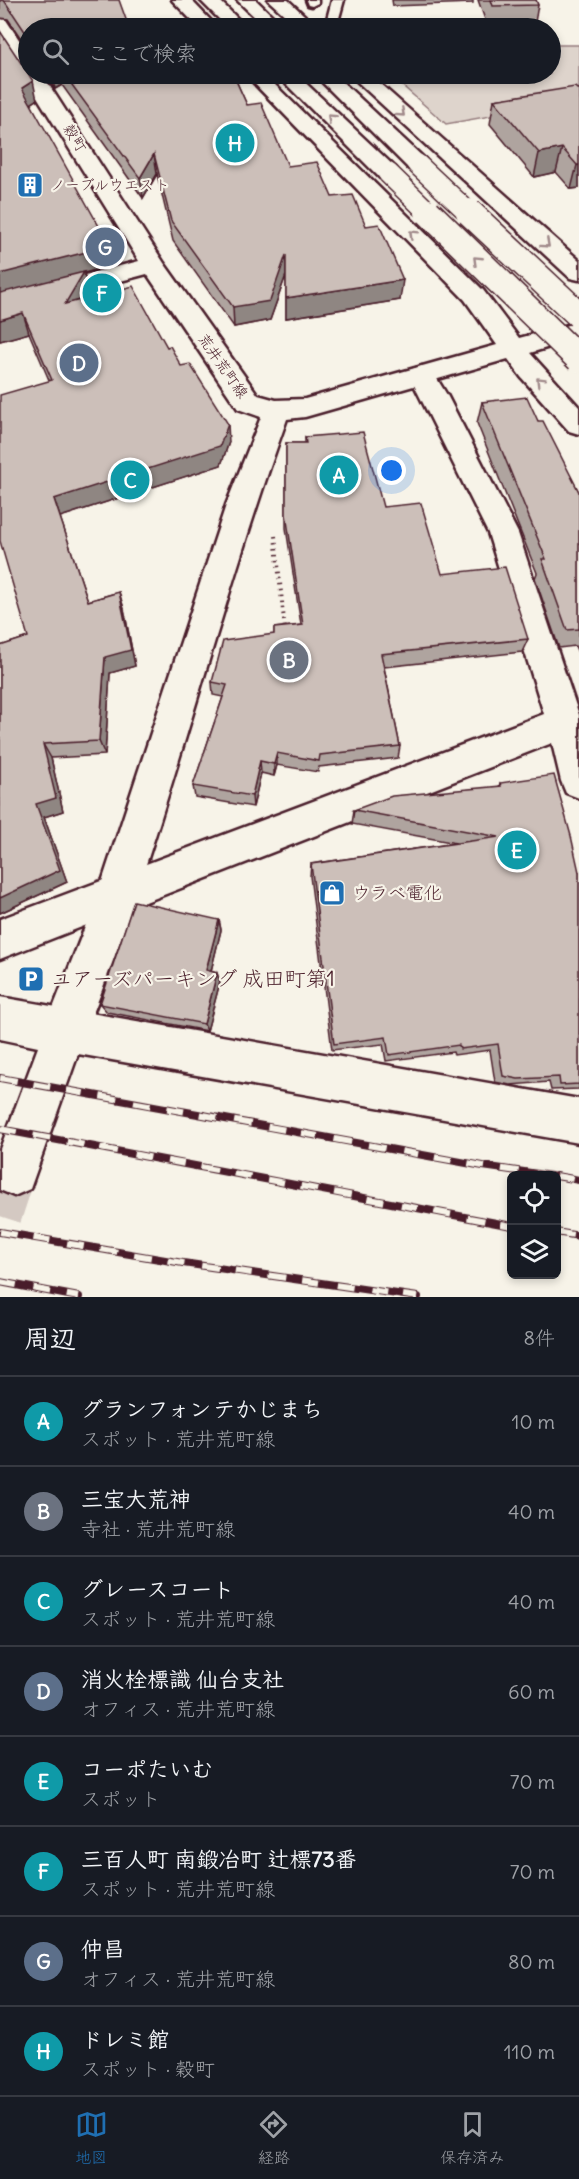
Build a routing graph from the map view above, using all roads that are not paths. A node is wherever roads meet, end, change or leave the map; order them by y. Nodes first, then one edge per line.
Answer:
1 (181, 0) edge
2 (209, 0) edge
3 (246, 0) edge
4 (277, 0) edge
5 (338, 0) edge
6 (199, 18) edge
7 (228, 18) edge
8 (265, 18) edge
9 (298, 18) edge
10 (333, 18) edge
11 (2, 29) edge
12 (18, 52) edge
13 (39, 84) edge
14 (264, 84) edge
15 (295, 84) edge
16 (333, 84) edge
17 (369, 84) edge
18 (153, 265) junction
19 (574, 269) edge
20 (474, 295) junction
21 (0, 305) edge
22 (579, 315) edge
23 (579, 330) edge
24 (514, 349) junction
25 (579, 359) edge
26 (422, 375) junction
27 (277, 411) junction
28 (579, 424) edge
29 (573, 753) edge
30 (117, 894) junction
31 (0, 939) edge
32 (0, 1018) edge
33 (65, 1031) junction
34 (579, 1121) edge
35 (14, 1173) tunnel mouth

1 - 6 street
2 - 7 street
3 - 8 street
4 - 9 street
5 - 10 lane
11 - 12 street
13 - 18 street, 穀町
20 -> 14 street
25 -> 15 street, bridge
16 - 22 street, bridge
17 -> 19 street
18 - 21 street
18 - 27 street, 荒井荒町線
19 - 20 street
20 - 24 street
23 - 24 street, 荒井荒町線
24 - 26 street, 荒井荒町線
28 -> 24 street
26 - 27 street, 荒井荒町線
26 - 29 street
27 - 30 street
29 - 30 street
30 - 31 street
30 - 33 street
32 - 33 street
33 - 34 street
33 - 35 street

